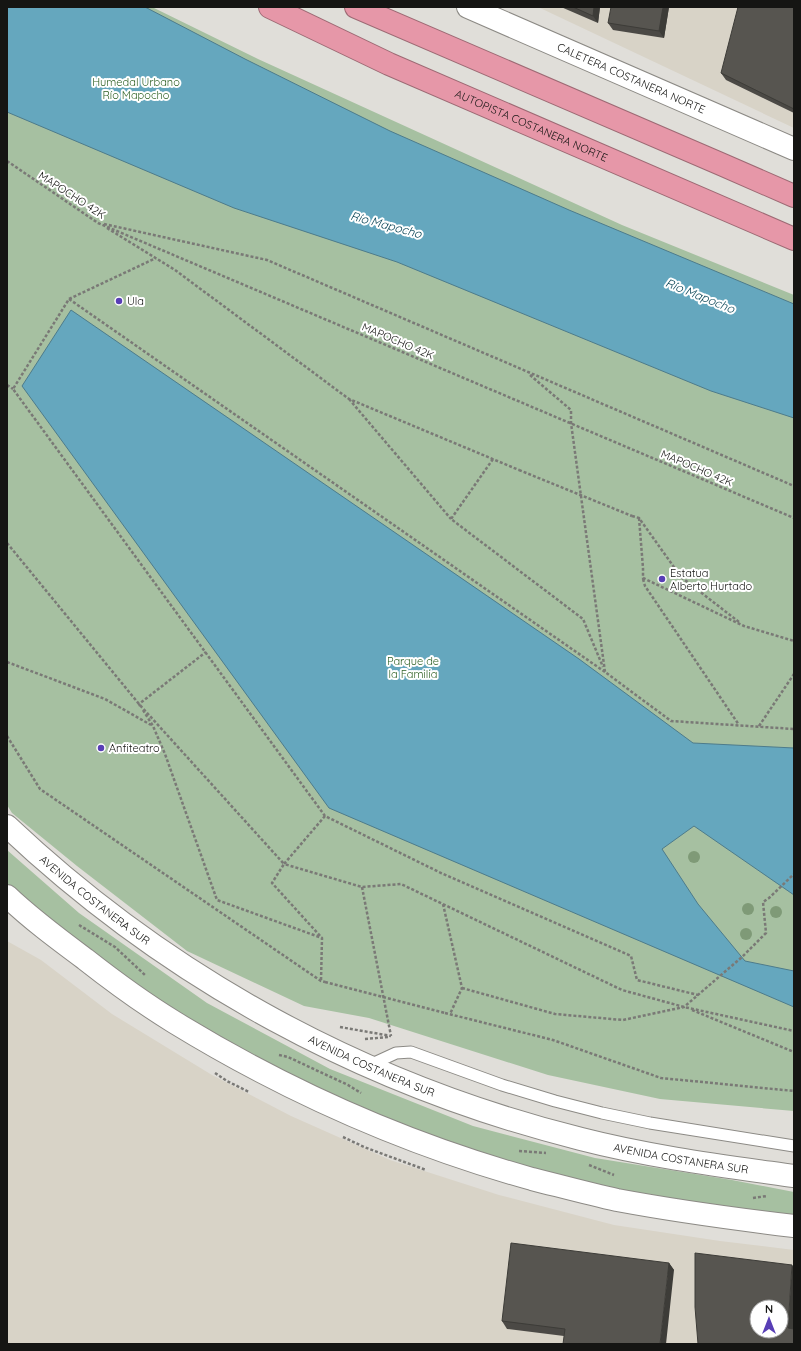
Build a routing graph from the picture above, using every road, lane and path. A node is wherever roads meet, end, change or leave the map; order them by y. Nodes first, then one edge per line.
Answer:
1 (270, 7) edge
2 (356, 7) edge
3 (468, 7) edge
4 (794, 149) edge
5 (7, 161) edge
6 (794, 196) edge
7 (98, 223) junction
8 (794, 239) edge
9 (156, 258) junction
10 (69, 299) junction
11 (528, 373) junction
12 (7, 385) edge
13 (13, 389) junction
14 (349, 398) junction
15 (570, 423) junction
16 (493, 459) junction
17 (794, 486) edge
18 (639, 518) junction
19 (794, 518) edge
20 (451, 519) junction
21 (7, 543) edge
22 (643, 578) junction
23 (744, 626) junction
24 (794, 641) edge
25 (206, 652) junction
26 (7, 662) edge
27 (605, 672) junction
28 (794, 674) edge
29 (139, 704) junction
30 (739, 724) junction
31 (153, 726) junction
32 (759, 726) junction
33 (794, 729) edge
34 (7, 736) edge
35 (326, 816) junction
36 (7, 826) edge
37 (284, 864) junction
38 (794, 874) edge
39 (362, 887) junction
40 (7, 896) edge
41 (443, 904) junction
42 (322, 938) junction
43 (321, 981) junction
44 (462, 988) junction
45 (698, 995) junction
46 (684, 1007) junction
47 (450, 1014) junction
48 (794, 1031) edge
49 (391, 1036) dead end
50 (794, 1052) edge
51 (367, 1066) junction
52 (794, 1091) edge
53 (794, 1146) edge
54 (794, 1176) edge
55 (794, 1226) edge

1 - 8 highway, AUTOPISTA COSTANERA NORTE
2 - 6 highway
3 - 4 main road, CALETERA COSTANERA NORTE
5 - 7 path, MAPOCHO 42K
7 - 9 path
7 - 11 path
7 - 15 path, MAPOCHO 42K
9 - 10 path
9 - 14 path
10 - 13 path
10 - 27 path
11 - 15 path
11 - 17 path
12 - 13 path
13 - 25 path
14 - 16 path
14 - 20 path
15 - 19 path, MAPOCHO 42K
15 - 27 path
16 - 18 path, bridge
16 - 20 path
18 - 22 path
18 - 23 path
20 - 27 path
21 - 29 path
22 - 23 path
22 - 30 path
23 - 24 path
25 - 29 path
25 - 35 path
26 - 31 path
27 - 30 path
28 - 32 path
29 - 31 path
29 - 37 path
30 - 32 path
31 - 42 path
32 - 33 path
34 - 43 path
35 - 37 path
35 - 45 path
36 - 51 main road, AVENIDA COSTANERA SUR
37 - 39 path
37 - 42 path
38 - 45 path
39 - 41 path
39 - 49 path
40 - 55 main road
41 - 44 path
41 - 46 path
42 - 43 path
43 - 47 path, bridge
44 - 46 path
44 - 47 path
45 - 46 path
46 - 48 path
46 - 50 path
47 - 52 path
51 - 53 lane
51 - 54 main road, AVENIDA COSTANERA SUR

